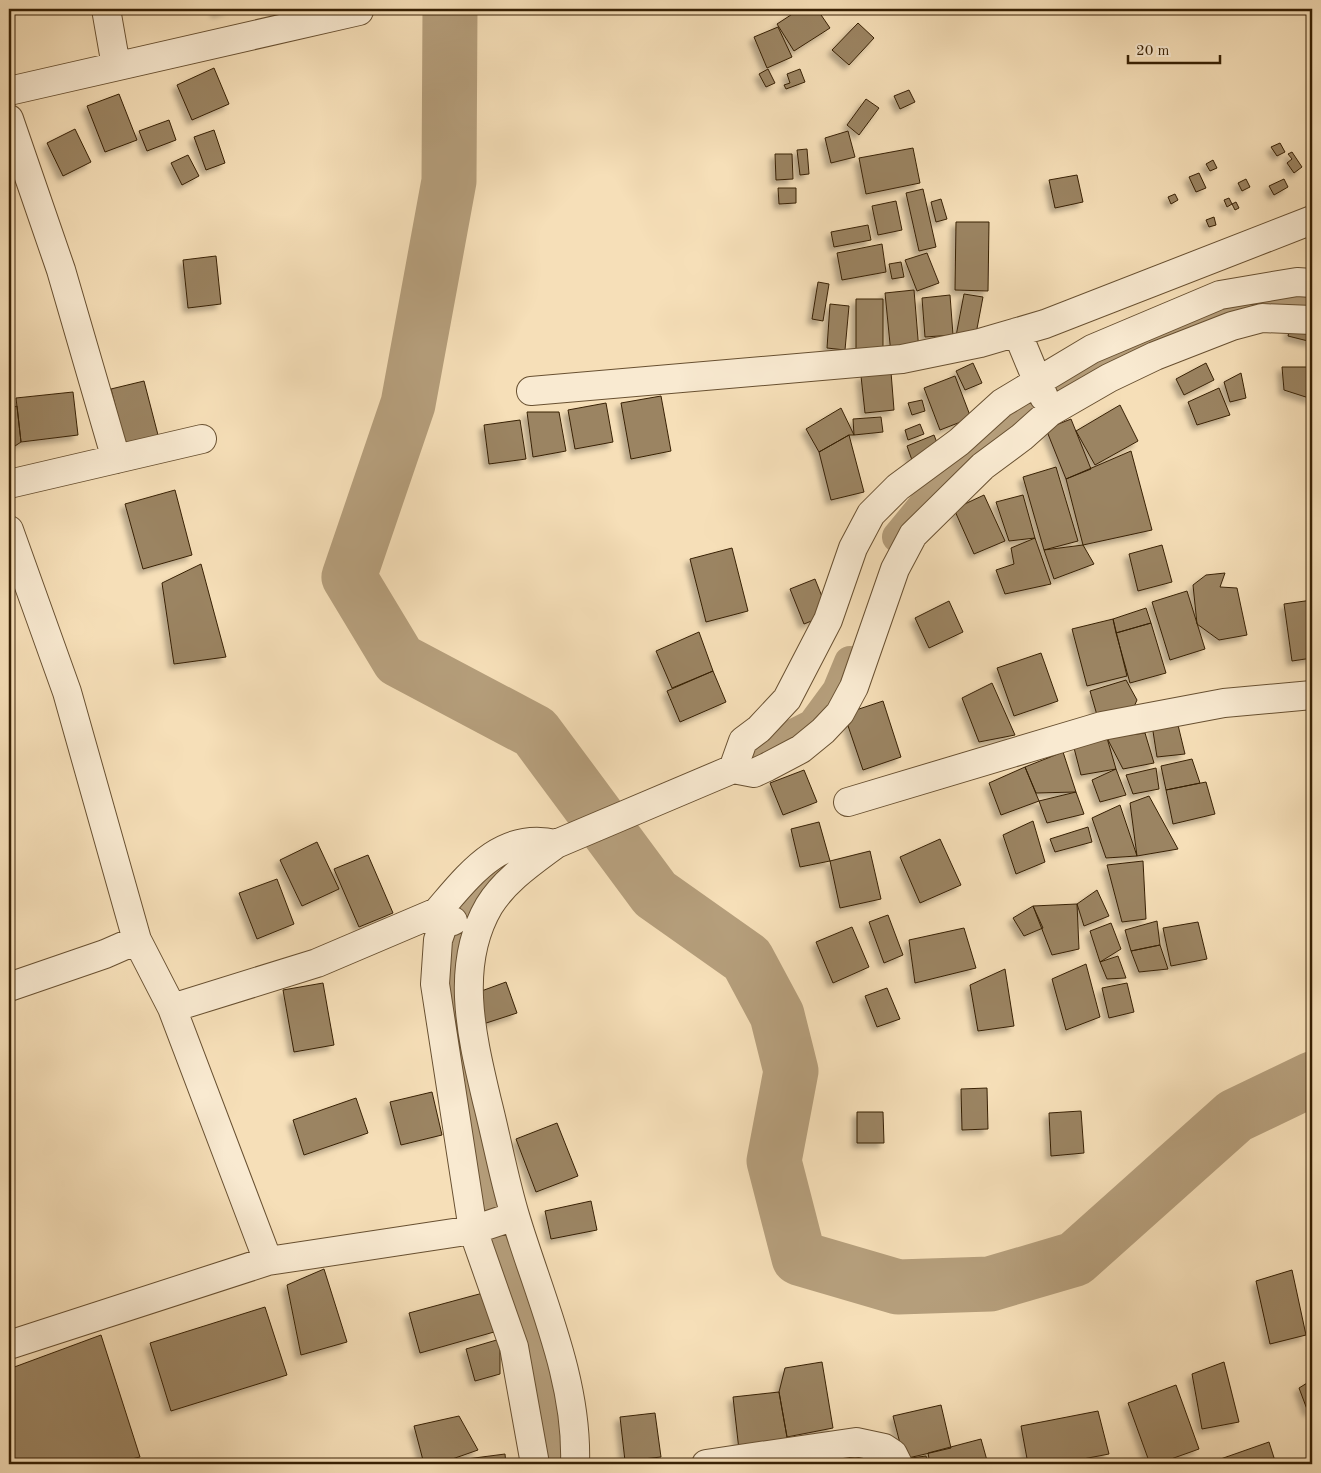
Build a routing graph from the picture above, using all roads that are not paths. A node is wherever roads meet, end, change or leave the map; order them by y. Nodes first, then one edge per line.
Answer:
1 (106, 9) edge
2 (359, 11) dead end
3 (116, 66) junction
4 (9, 91) edge
5 (9, 119) edge
6 (1312, 220) edge
7 (1312, 283) edge
8 (1312, 320) edge
9 (1017, 332) junction
10 (1149, 342) junction
11 (531, 391) dead end
12 (1043, 396) junction
13 (202, 439) dead end
14 (116, 459) junction
15 (9, 484) edge
16 (9, 530) edge
17 (1312, 695) edge
18 (728, 771) junction
19 (848, 802) dead end
20 (565, 840) junction
21 (456, 922) junction
22 (136, 940) junction
23 (9, 987) edge
24 (172, 1008) junction
25 (493, 1224) junction
26 (268, 1261) junction
27 (9, 1345) edge
28 (535, 1464) edge
29 (574, 1464) edge
30 (706, 1464) edge
31 (898, 1464) edge

1 - 3 street
2 - 3 street
3 - 4 street
5 - 14 street
6 - 9 street
7 - 10 street
8 - 10 street
9 - 11 street
9 - 12 street
10 - 12 street
12 - 18 street
12 - 18 street
13 - 14 street
14 - 15 street
16 - 22 street
17 - 19 street
18 - 20 street
20 - 21 street
20 - 21 street
21 - 24 street
21 - 25 street
21 - 25 street
22 - 23 street
22 - 24 street
24 - 26 street
25 - 26 street
25 - 28 street
25 - 29 street
26 - 27 street
30 - 31 street

